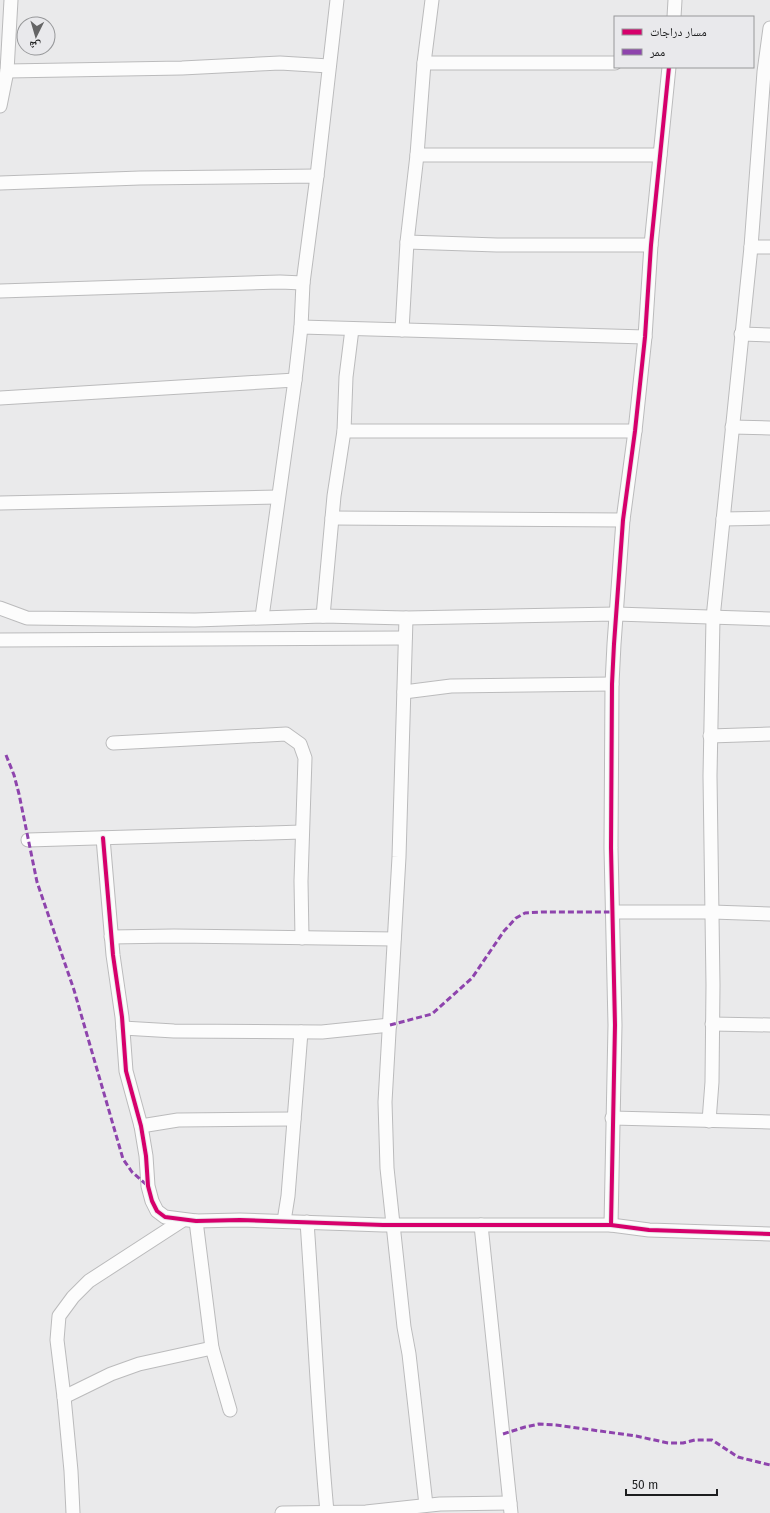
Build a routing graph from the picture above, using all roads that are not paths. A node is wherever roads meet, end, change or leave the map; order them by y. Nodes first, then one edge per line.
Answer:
1 (11, 0) edge
2 (337, 0) edge
3 (432, 0) edge
4 (675, 0) edge
5 (674, 16) edge
6 (770, 28) edge
7 (424, 62) junction
8 (614, 63) edge
9 (329, 66) junction
10 (669, 68) edge
11 (6, 71) junction
12 (767, 72) edge
13 (0, 106) edge
14 (764, 154) edge
15 (417, 155) junction
16 (660, 155) junction
17 (317, 176) junction
18 (0, 183) edge
19 (407, 242) junction
20 (651, 245) junction
21 (751, 247) junction
22 (770, 247) edge
23 (303, 283) junction
24 (0, 291) edge
25 (301, 327) junction
26 (352, 329) junction
27 (402, 330) junction
28 (741, 334) junction
29 (770, 335) edge
30 (645, 337) junction
31 (295, 380) junction
32 (0, 398) edge
33 (732, 427) junction
34 (770, 428) edge
35 (635, 430) junction
36 (344, 432) junction
37 (278, 497) junction
38 (0, 503) edge
39 (332, 518) junction
40 (770, 518) edge
41 (723, 519) junction
42 (623, 520) junction
43 (0, 608) edge
44 (616, 614) junction
45 (323, 616) junction
46 (262, 617) junction
47 (27, 618) junction
48 (406, 618) junction
49 (713, 618) junction
50 (770, 619) edge
51 (405, 638) junction
52 (0, 640) edge
53 (27, 640) junction
54 (612, 684) junction
55 (404, 692) junction
56 (770, 734) edge
57 (710, 736) junction
58 (113, 743) dead end
59 (302, 832) junction
60 (103, 838) junction
61 (28, 840) dead end
62 (613, 912) junction
63 (712, 912) junction
64 (770, 914) edge
65 (111, 937) junction
66 (302, 938) junction
67 (394, 940) junction
68 (712, 1024) junction
69 (390, 1025) junction
70 (770, 1025) edge
71 (123, 1028) junction
72 (301, 1032) junction
73 (612, 1118) junction
74 (294, 1119) junction
75 (709, 1121) junction
76 (770, 1122) edge
77 (141, 1126) junction
78 (190, 1221) junction
79 (284, 1221) junction
80 (307, 1222) junction
81 (394, 1225) junction
82 (481, 1225) junction
83 (611, 1225) junction
84 (770, 1234) edge
85 (212, 1348) junction
86 (64, 1397) junction
87 (230, 1410) dead end
88 (426, 1505) junction
89 (511, 1508) edge
90 (327, 1512) edge
91 (73, 1513) edge
92 (282, 1513) edge

1 - 11 street
2 - 9 street
3 - 7 street
4 - 5 street
6 - 12 street
7 - 8 street
7 - 15 street
9 - 11 street
9 - 17 street
10 - 16 street
11 - 13 street
12 - 14 street
14 - 21 street
15 - 16 street
15 - 19 street
16 - 20 street
17 - 18 street
17 - 23 street
19 - 20 street
19 - 27 street
20 - 30 street
21 - 22 street
21 - 28 street
23 - 24 street
23 - 25 street
25 - 26 street
25 - 31 street
26 - 27 street
26 - 36 street
27 - 30 street
28 - 29 street
28 - 33 street
30 - 35 street
31 - 32 street
31 - 37 street
33 - 34 street
33 - 41 street
35 - 36 street
35 - 42 street
36 - 39 street
37 - 38 street
37 - 46 street
39 - 42 street
39 - 45 street
40 - 41 street
41 - 49 street
42 - 44 street
43 - 47 street
44 - 48 street
44 - 49 street
44 - 54 street
45 - 46 street
45 - 48 street
46 - 47 street
47 - 53 street
48 - 51 street
49 - 50 street
49 - 57 street
51 - 53 street
51 - 55 street
52 - 53 street
54 - 55 street
54 - 62 street
55 - 67 street
56 - 57 street
57 - 63 street
58 - 59 street
59 - 60 street
59 - 66 street
60 - 61 street
60 - 65 street
62 - 63 street
62 - 73 street
63 - 64 street
63 - 68 street
65 - 66 street
65 - 71 street
66 - 67 street
67 - 69 street
68 - 70 street
68 - 75 street
69 - 72 street
69 - 81 street
71 - 72 street
71 - 77 street
72 - 74 street
73 - 75 street
73 - 83 street
74 - 77 street
74 - 79 street
75 - 76 street
77 - 78 street
78 - 79 street
78 - 85 street
78 - 86 street
79 - 80 street
80 - 81 street
80 - 90 street
81 - 82 street
81 - 88 street
82 - 83 street
82 - 89 street
83 - 84 street
85 - 86 street
85 - 87 street
86 - 91 street
88 - 89 street
88 - 90 street
90 - 92 street

